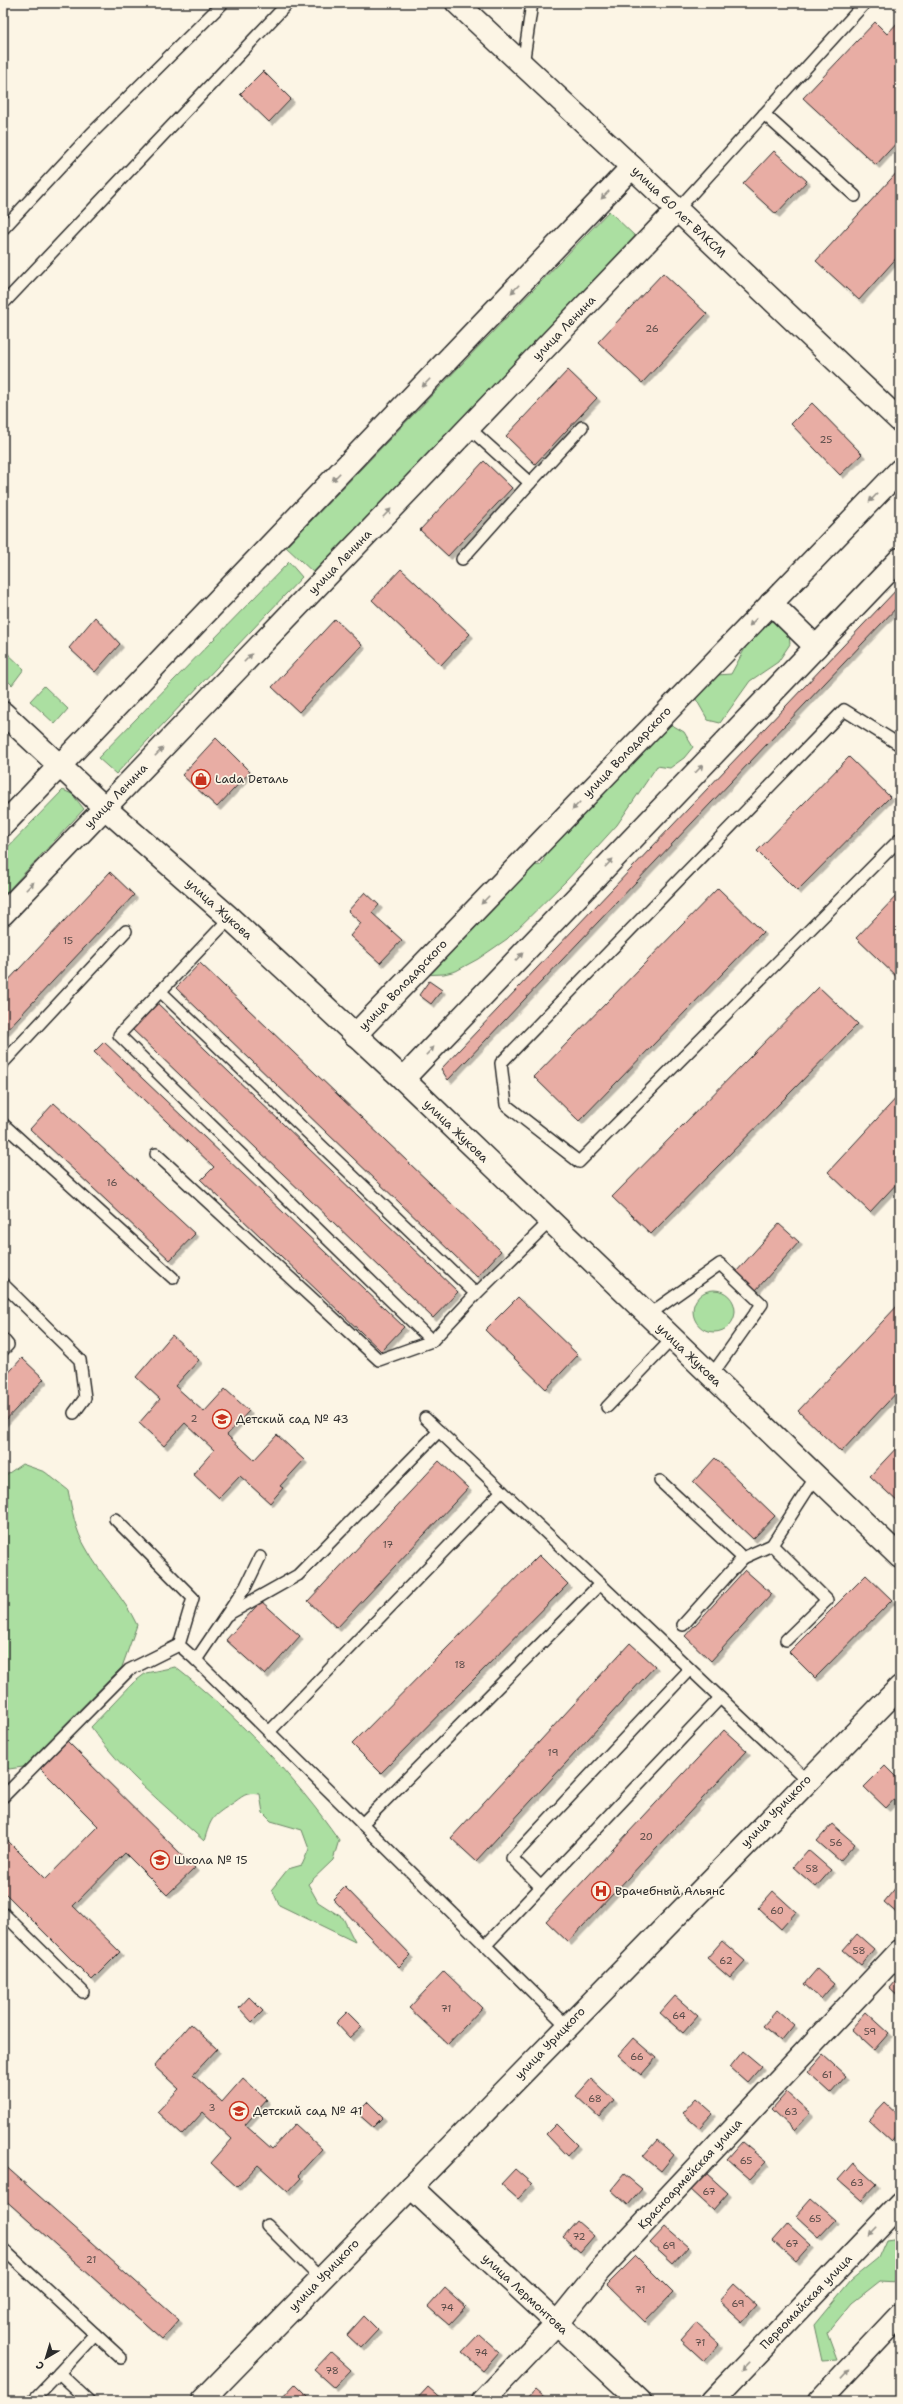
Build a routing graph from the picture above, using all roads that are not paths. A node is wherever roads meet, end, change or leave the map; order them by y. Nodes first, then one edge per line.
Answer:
1 (223, 3) edge
2 (288, 3) edge
3 (457, 3) edge
4 (532, 3) edge
5 (865, 3) edge
6 (523, 65) junction
7 (764, 114) junction
8 (632, 167) junction
9 (855, 196) dead end
10 (677, 210) junction
11 (3, 229) edge
12 (3, 304) edge
13 (875, 398) junction
14 (900, 406) edge
15 (900, 422) edge
16 (582, 427) dead end
17 (469, 428) junction
18 (900, 470) edge
19 (530, 483) junction
20 (462, 559) dead end
21 (900, 559) edge
22 (771, 603) junction
23 (816, 647) junction
24 (3, 713) edge
25 (900, 745) edge
26 (60, 766) junction
27 (105, 808) junction
28 (3, 825) edge
29 (900, 838) edge
30 (3, 914) edge
31 (230, 918) junction
32 (126, 931) dead end
33 (160, 991) junction
34 (355, 1035) junction
35 (3, 1063) edge
36 (403, 1079) junction
37 (3, 1124) edge
38 (156, 1154) dead end
39 (550, 1221) junction
40 (173, 1278) dead end
41 (3, 1284) edge
42 (476, 1294) junction
43 (648, 1315) junction
44 (672, 1338) junction
45 (3, 1339) edge
46 (432, 1341) junction
47 (3, 1350) edge
48 (711, 1376) junction
49 (607, 1407) dead end
50 (74, 1413) dead end
51 (425, 1418) dead end
52 (439, 1431) junction
53 (815, 1478) junction
54 (660, 1480) dead end
55 (502, 1491) junction
56 (115, 1519) dead end
57 (772, 1545) junction
58 (260, 1557) dead end
59 (743, 1558) junction
60 (900, 1558) edge
61 (600, 1584) junction
62 (223, 1617) junction
63 (683, 1624) dead end
64 (786, 1640) dead end
65 (179, 1645) junction
66 (196, 1660) junction
67 (690, 1669) junction
68 (900, 1687) edge
69 (720, 1698) junction
70 (269, 1732) junction
71 (807, 1780) junction
72 (3, 1797) edge
73 (362, 1824) junction
74 (541, 1887) junction
75 (3, 1913) edge
76 (485, 1946) junction
77 (900, 1951) edge
78 (83, 1992) dead end
79 (567, 2026) junction
80 (410, 2187) junction
81 (900, 2204) edge
82 (267, 2225) dead end
83 (3, 2248) edge
84 (321, 2279) junction
85 (900, 2315) edge
86 (557, 2323) junction
87 (95, 2334) junction
88 (121, 2358) dead end
89 (59, 2373) junction
90 (32, 2401) edge
91 (89, 2401) edge
92 (202, 2401) edge
93 (483, 2401) edge
94 (640, 2401) edge
95 (712, 2401) edge
96 (819, 2401) edge

1 - 11 lane
2 - 12 lane
3 - 6 street, улица 60 лет ВЛКСМ
4 - 6 lane
5 - 7 lane
6 - 8 street, улица 60 лет ВЛКСМ
7 - 9 lane
7 - 10 lane
8 - 10 street, улица 60 лет ВЛКСМ
8 -> 26 street
10 - 13 street, улица 60 лет ВЛКСМ
10 - 17 street, улица Ленина
13 - 14 street
13 - 15 street, улица 60 лет ВЛКСМ
16 - 19 lane
17 - 19 lane
27 -> 17 street, улица Ленина
18 -> 22 street, улица Володарского
19 - 20 lane
21 - 23 street
22 - 23 street
22 -> 34 street, улица Володарского
36 -> 23 street
24 - 26 street, улица Жукова
25 - 29 lane
26 - 27 street, улица Жукова
26 - 28 street
30 -> 27 street, улица Ленина
27 - 31 street, улица Жукова
31 - 33 lane
31 - 34 street, улица Жукова
32 - 35 lane
33 - 42 lane
33 - 46 lane
34 - 36 street, улица Жукова
36 - 39 street, улица Жукова
37 - 40 lane
38 - 46 lane
39 - 42 lane
39 - 43 street, улица Жукова
41 - 50 lane
42 - 46 lane
43 - 44 street, улица Жукова
43 - 48 lane
44 - 48 street, улица Жукова
44 - 49 lane
45 - 47 lane
48 - 53 street, улица Жукова
51 - 52 lane
52 - 55 lane
52 - 62 lane
53 - 57 lane
53 - 60 street, улица Жукова
54 - 59 lane
55 - 61 lane
55 - 70 lane
56 - 65 lane
57 - 59 lane
57 - 64 lane
58 - 62 lane
59 - 63 lane
61 - 67 lane
61 - 73 lane
62 - 66 lane
65 - 66 lane
65 - 72 lane
66 - 70 lane
67 - 69 lane
67 - 74 lane
68 - 71 street, улица Урицкого
69 - 71 lane
69 - 74 lane
70 - 73 lane
71 - 79 street, улица Урицкого
73 - 76 lane
74 - 76 lane
75 - 78 lane
76 - 79 lane
77 - 86 street, Красноармейская улица
79 - 80 street, улица Урицкого
80 - 84 street, улица Урицкого
80 - 86 street, улица Лермонтова
81 -> 95 street, Первомайская улица
82 - 84 lane
83 - 87 lane
84 - 92 street, улица Урицкого
96 -> 85 street
86 - 93 street, Красноармейская улица
86 - 94 street, улица Лермонтова
87 - 88 lane
87 - 89 lane
89 - 90 lane
89 - 91 lane

